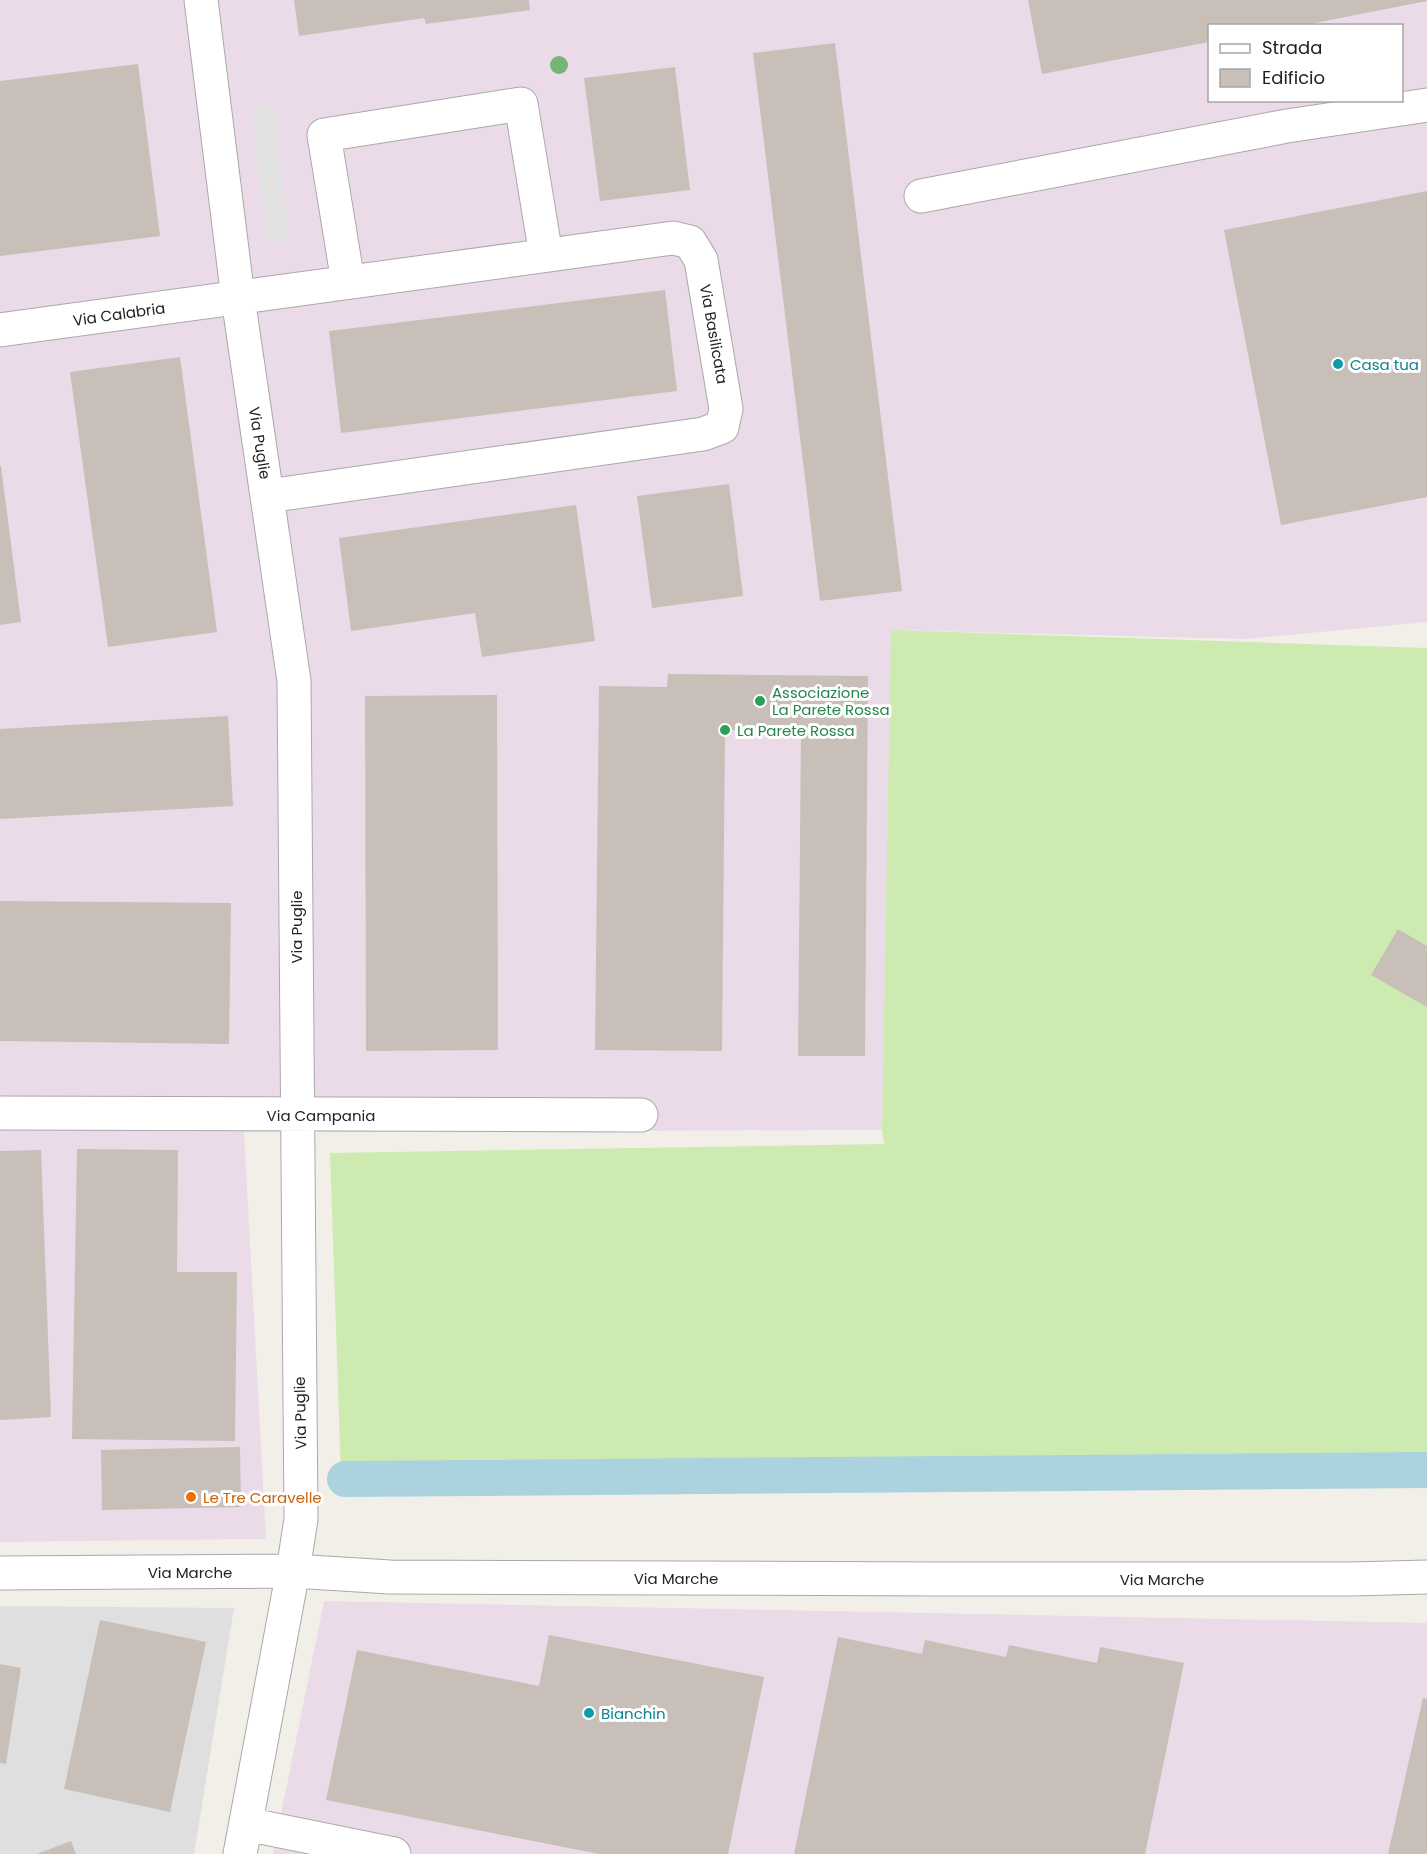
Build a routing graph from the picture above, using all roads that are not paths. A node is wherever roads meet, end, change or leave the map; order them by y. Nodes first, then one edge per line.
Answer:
1 (201, 0) edge
2 (1427, 105) edge
3 (921, 196) dead end
4 (546, 255) junction
5 (348, 282) junction
6 (238, 297) junction
7 (0, 330) edge
8 (268, 496) junction
9 (0, 1113) edge
10 (297, 1115) junction
11 (641, 1115) dead end
12 (293, 1571) junction
13 (0, 1573) edge
14 (1427, 1577) edge
15 (243, 1839) edge
16 (394, 1854) edge

1 - 6 street, Via Puglie
2 - 3 street
4 - 5 street, Via Basilicata
4 - 5 street
4 - 8 street, Via Basilicata
5 - 6 street, Via Basilicata
6 - 7 street, Via Calabria
6 - 8 street, Via Puglie
8 - 10 street, Via Puglie
9 - 10 street, Via Campania
10 - 11 street, Via Campania
10 - 12 street, Via Puglie
12 - 13 street, Via Marche
12 - 14 street, Via Marche
12 - 15 street, Via Puglie
15 - 16 street

